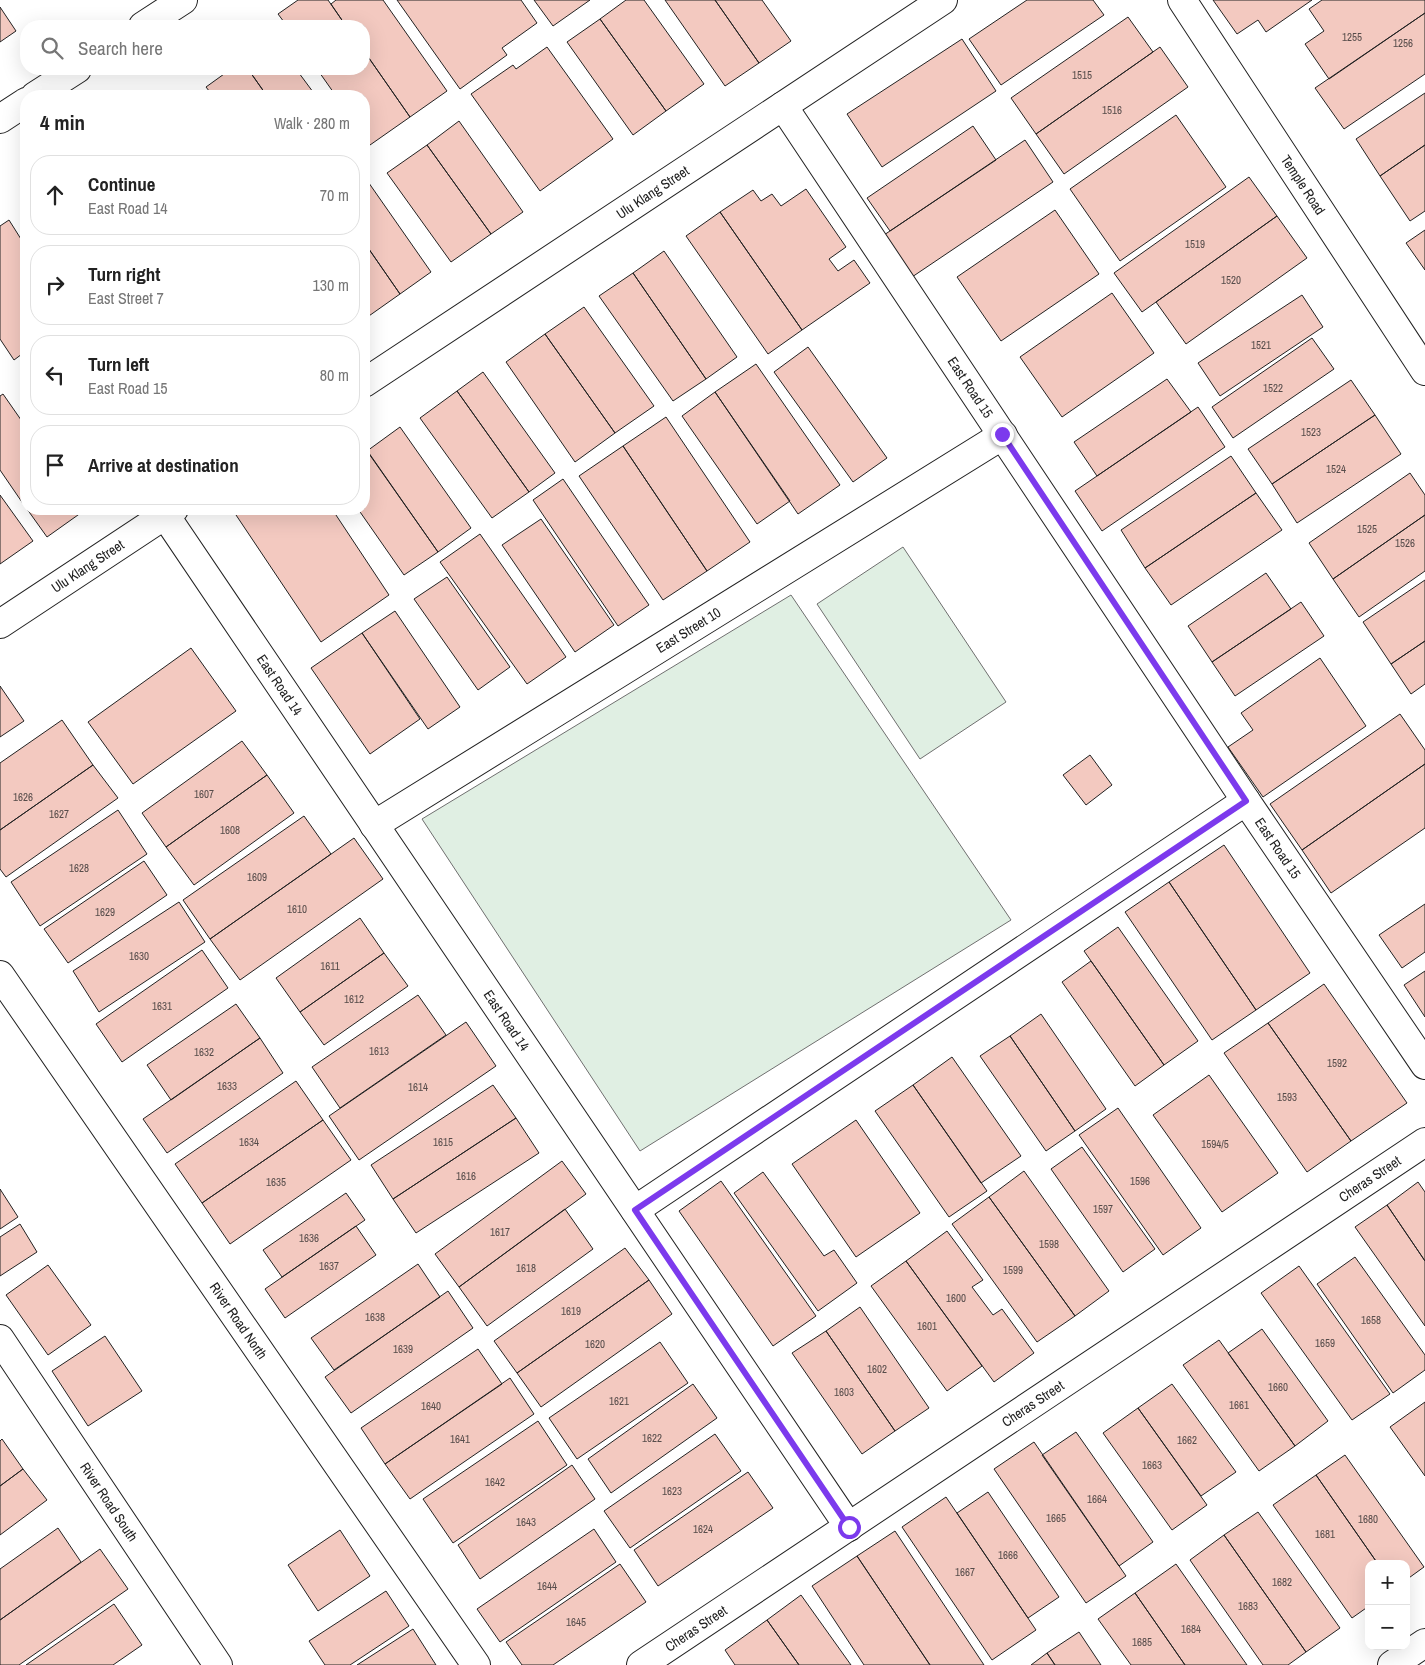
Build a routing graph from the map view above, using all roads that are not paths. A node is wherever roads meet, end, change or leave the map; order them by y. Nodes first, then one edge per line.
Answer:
1 (183, 0) edge
2 (943, 0) edge
3 (1182, 0) edge
4 (151, 20) edge
5 (68, 75) edge
6 (44, 90) edge
7 (20, 106) edge
8 (783, 106) junction
9 (0, 119) edge
10 (1425, 371) edge
11 (370, 379) edge
12 (1002, 434) junction
13 (165, 515) edge
14 (172, 515) edge
15 (0, 624) edge
16 (1246, 801) junction
17 (374, 826) junction
18 (0, 975) edge
19 (1425, 1065) edge
20 (1425, 1142) edge
21 (635, 1210) junction
22 (0, 1339) edge
23 (849, 1527) junction
24 (1425, 1643) edge
25 (218, 1665) edge
26 (476, 1665) edge
27 (641, 1665) edge
28 (1392, 1665) edge

1 - 4 street
2 - 8 street, Ulu Klang Street
3 - 10 street, Temple Road
5 - 6 street
7 - 9 street
8 - 11 street, Ulu Klang Street
8 - 12 street, East Road 15
12 - 16 street, East Road 15
12 - 17 street, East Street 10
13 - 15 street, Ulu Klang Street
14 - 17 street, East Road 14
16 - 19 street, East Road 15
16 - 21 street
17 - 21 street, East Road 14
18 - 26 street, River Road North
20 - 23 street, Cheras Street
21 - 23 street, East Road 14
22 - 25 street, River Road South
23 - 27 street, Cheras Street
24 - 28 street

